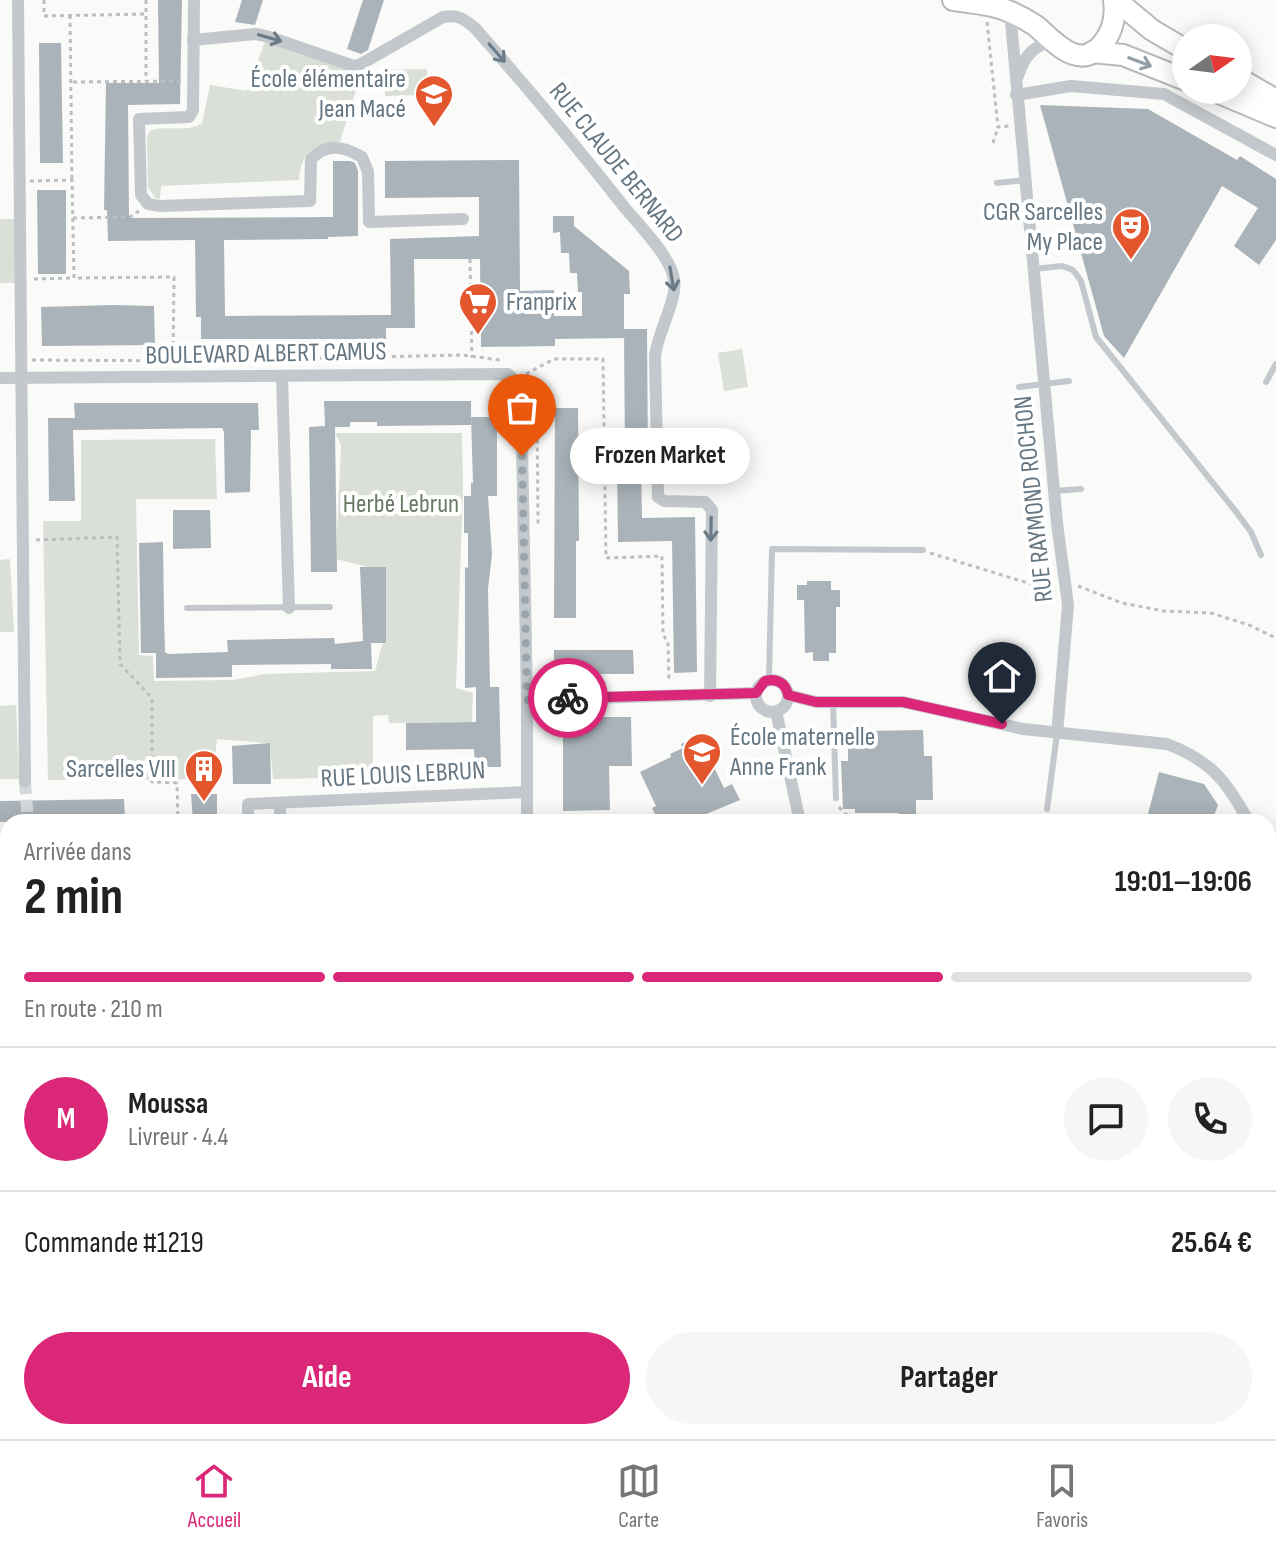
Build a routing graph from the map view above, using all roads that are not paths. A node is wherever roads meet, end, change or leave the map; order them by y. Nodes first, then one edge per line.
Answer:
1 (18, 0) edge
2 (194, 0) edge
3 (953, 0) edge
4 (1115, 0) edge
5 (1010, 11) junction
6 (193, 40) junction
7 (1051, 41) junction
8 (1172, 42) edge
9 (1092, 52) junction
10 (1172, 74) edge
11 (1252, 86) edge
12 (1016, 89) junction
13 (1276, 100) edge
14 (1245, 104) edge
15 (1276, 117) edge
16 (1276, 155) edge
17 (1025, 180) junction
18 (997, 183) dead end
19 (463, 219) dead end
20 (1034, 269) junction
21 (1276, 364) edge
22 (282, 376) junction
23 (0, 378) edge
24 (22, 378) junction
25 (1069, 381) dead end
26 (1266, 382) dead end
27 (1044, 384) junction
28 (1019, 387) dead end
29 (1081, 489) dead end
30 (1054, 491) junction
31 (923, 550) road end
32 (1261, 555) dead end
33 (330, 607) dead end
34 (187, 608) dead end
35 (289, 608) junction
36 (769, 680) junction
37 (756, 693) junction
38 (788, 695) junction
39 (710, 696) junction
40 (527, 700) junction
41 (833, 702) junction
42 (776, 711) junction
43 (1057, 734) junction
44 (25, 782) tunnel mouth
45 (527, 792) junction
46 (836, 798) road end
47 (280, 803) junction
48 (1047, 809) dead end
49 (248, 814) edge
50 (280, 814) edge
51 (527, 814) edge
52 (798, 814) edge
53 (1244, 814) edge

1 - 24 street
2 - 6 street
3 - 5 main road
4 - 8 main road
4 - 9 main road
5 - 7 main road
5 - 12 street, RUE RAYMOND ROCHON
6 - 19 street
6 -> 39 street, RUE CLAUDE BERNARD
7 - 9 main road
7 - 12 street
9 -> 10 main road
11 - 13 main road
12 - 16 street
12 - 17 street, RUE RAYMOND ROCHON
14 - 15 main road
17 - 18 lane
17 - 20 street, RUE RAYMOND ROCHON
20 - 27 street, RUE RAYMOND ROCHON
20 - 32 lane
21 - 26 lane
22 - 24 street, BOULEVARD ALBERT CAMUS
22 - 35 street
22 - 40 street, BOULEVARD ALBERT CAMUS
23 - 24 street, BOULEVARD ALBERT CAMUS
24 - 44 street
25 - 27 lane
27 - 28 lane
27 - 30 street, RUE RAYMOND ROCHON
29 - 30 lane
30 - 43 street, RUE RAYMOND ROCHON
31 - 36 lane
33 - 35 lane
34 - 35 lane
36 - 37 street
36 - 38 street
37 - 39 street
37 - 42 street
38 - 41 street
38 - 42 street
39 - 40 street
40 - 45 street
41 - 43 street
41 - 46 lane
42 - 52 street
43 - 48 lane
43 - 53 street
45 - 47 street, RUE LOUIS LEBRUN
45 - 51 street
47 - 49 street, RUE LOUIS LEBRUN
47 - 50 street

